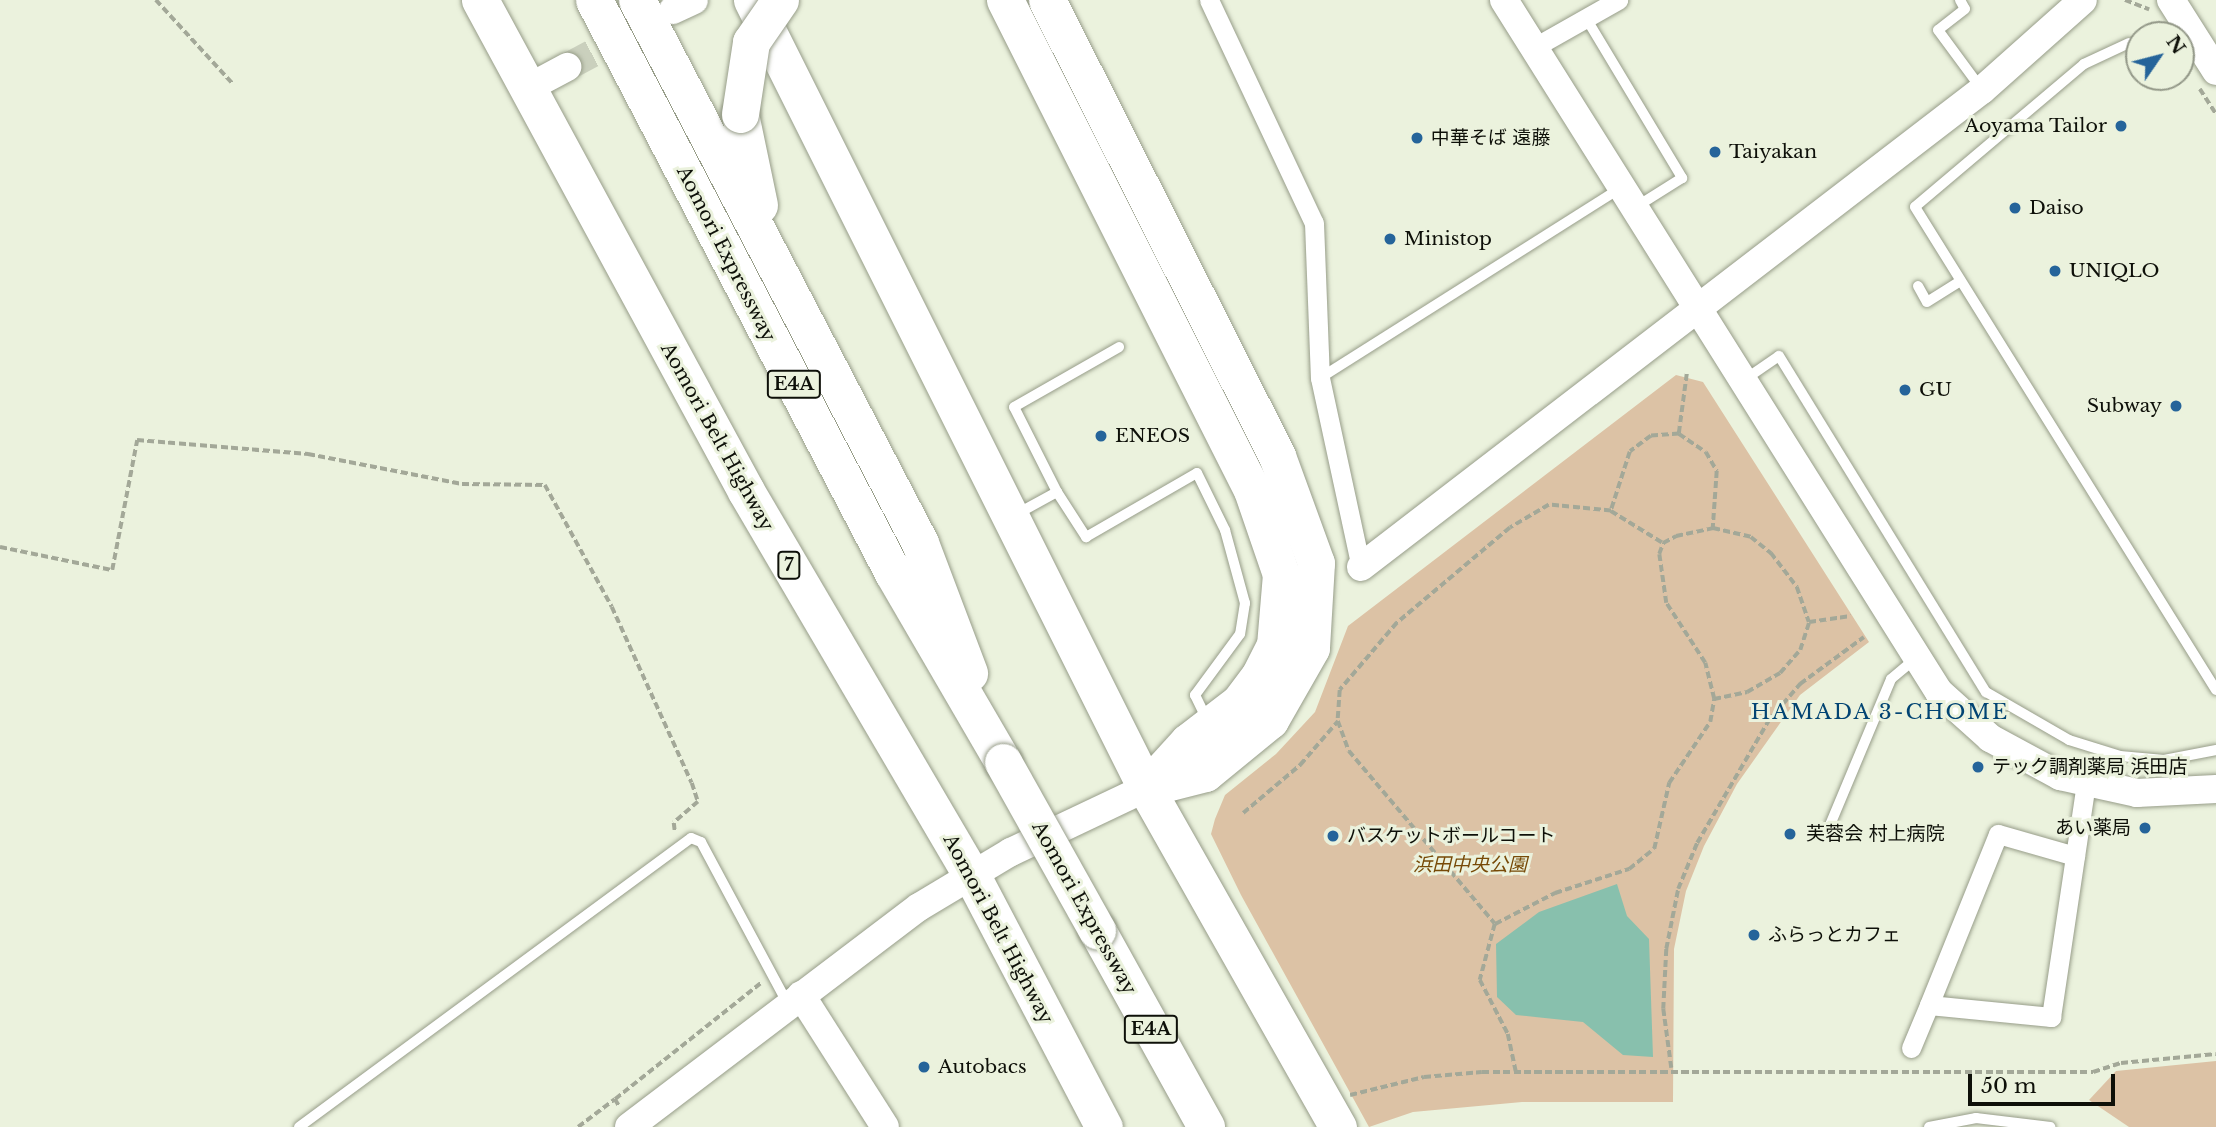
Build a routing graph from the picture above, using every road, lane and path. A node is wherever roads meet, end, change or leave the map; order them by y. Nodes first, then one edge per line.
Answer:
1 (156, 0) edge
2 (480, 0) edge
3 (577, 0) edge
4 (594, 0) edge
5 (637, 0) edge
6 (752, 0) edge
7 (780, 0) edge
8 (988, 0) edge
9 (1039, 0) edge
10 (1047, 0) edge
11 (1209, 0) edge
12 (1504, 0) edge
13 (1618, 0) edge
14 (1960, 0) edge
15 (2083, 0) edge
16 (2125, 0) edge
17 (2163, 2) edge
18 (1013, 16) edge
19 (1586, 18) junction
20 (1069, 45) junction
21 (2125, 45) edge
22 (1533, 48) junction
23 (567, 67) tunnel mouth
24 (2216, 71) edge
25 (234, 85) dead end
26 (526, 89) junction
27 (1982, 90) junction
28 (1626, 199) junction
29 (777, 274) junction
30 (739, 280) junction
31 (1960, 281) junction
32 (1917, 286) dead end
33 (1697, 313) junction
34 (1119, 347) dead end
35 (1687, 374) dead end
36 (1320, 378) junction
37 (1741, 382) junction
38 (1679, 434) junction
39 (1057, 492) junction
40 (1611, 511) junction
41 (1008, 518) junction
42 (1713, 528) junction
43 (1663, 543) junction
44 (0, 547) edge
45 (1361, 567) joint
46 (1851, 616) dead end
47 (1809, 622) junction
48 (1864, 637) dead end
49 (1916, 659) junction
50 (2216, 690) edge
51 (1714, 699) junction
52 (1338, 721) junction
53 (1210, 725) junction
54 (2216, 750) edge
55 (1003, 762) junction
56 (2086, 784) junction
57 (1146, 788) junction
58 (2216, 789) edge
59 (1243, 813) dead end
60 (1830, 825) dead end
61 (678, 842) junction
62 (2075, 856) junction
63 (971, 874) junction
64 (1494, 924) junction
65 (772, 974) junction
66 (794, 1000) junction
67 (1929, 1005) junction
68 (1911, 1048) dead end
69 (2216, 1054) edge
70 (1671, 1068) junction
71 (1516, 1071) junction
72 (615, 1099) junction
73 (1343, 1111) edge
74 (631, 1126) edge
75 (299, 1127) edge
76 (578, 1127) edge
77 (885, 1127) edge
78 (1104, 1127) edge
79 (1206, 1127) edge
80 (1929, 1127) edge
81 (2050, 1127) edge

1 - 25 path
2 - 26 highway, Aomori Belt Highway / 7
3 - 30 highway
4 - 30 highway, Aomori Expressway / E4A
5 - 29 highway, Aomori Expressway / E4A
6 - 41 highway
7 - 29 highway, bridge
8 - 18 highway
9 - 20 highway
10 - 20 highway
11 - 36 street
12 - 22 street
13 - 19 street
14 - 27 lane
15 - 27 street
16 - 17 path
17 - 24 street
18 - 53 highway
19 - 22 street
19 - 28 lane
20 - 57 highway
21 - 31 lane
22 - 28 street
23 - 26 street
26 - 63 highway, Aomori Belt Highway / 7
27 - 33 street
28 - 33 street
28 - 36 lane
29 - 55 highway, Aomori Expressway / E4A
30 - 55 highway, Aomori Expressway / E4A
31 - 32 lane
31 - 50 lane
33 - 37 street
33 - 45 street
34 - 39 lane
35 - 38 path
36 - 45 street
37 - 49 street
37 - 54 lane
38 - 40 path
38 - 42 path
39 - 41 lane
39 - 53 lane
40 - 43 path
40 - 52 path
41 - 57 highway
42 - 43 path
42 - 47 path
43 - 51 path
44 - 61 path
46 - 47 path
47 - 51 path
48 - 70 path
49 - 56 street
49 - 60 lane
51 - 64 path
52 - 59 path
52 - 64 path
53 - 57 highway
55 - 79 highway, Aomori Expressway / E4A, bridge
56 - 58 street
56 - 62 street
57 - 63 street
57 - 73 highway
61 - 65 lane
61 - 75 lane
62 - 67 street
62 - 67 street
63 - 66 street
63 - 78 highway, Aomori Belt Highway / 7
64 - 71 path
65 - 66 lane
65 - 72 path
66 - 74 street
66 - 77 street
67 - 68 street
69 - 70 path
70 - 71 path
71 - 73 path
72 - 74 path
72 - 76 path
80 - 81 lane

